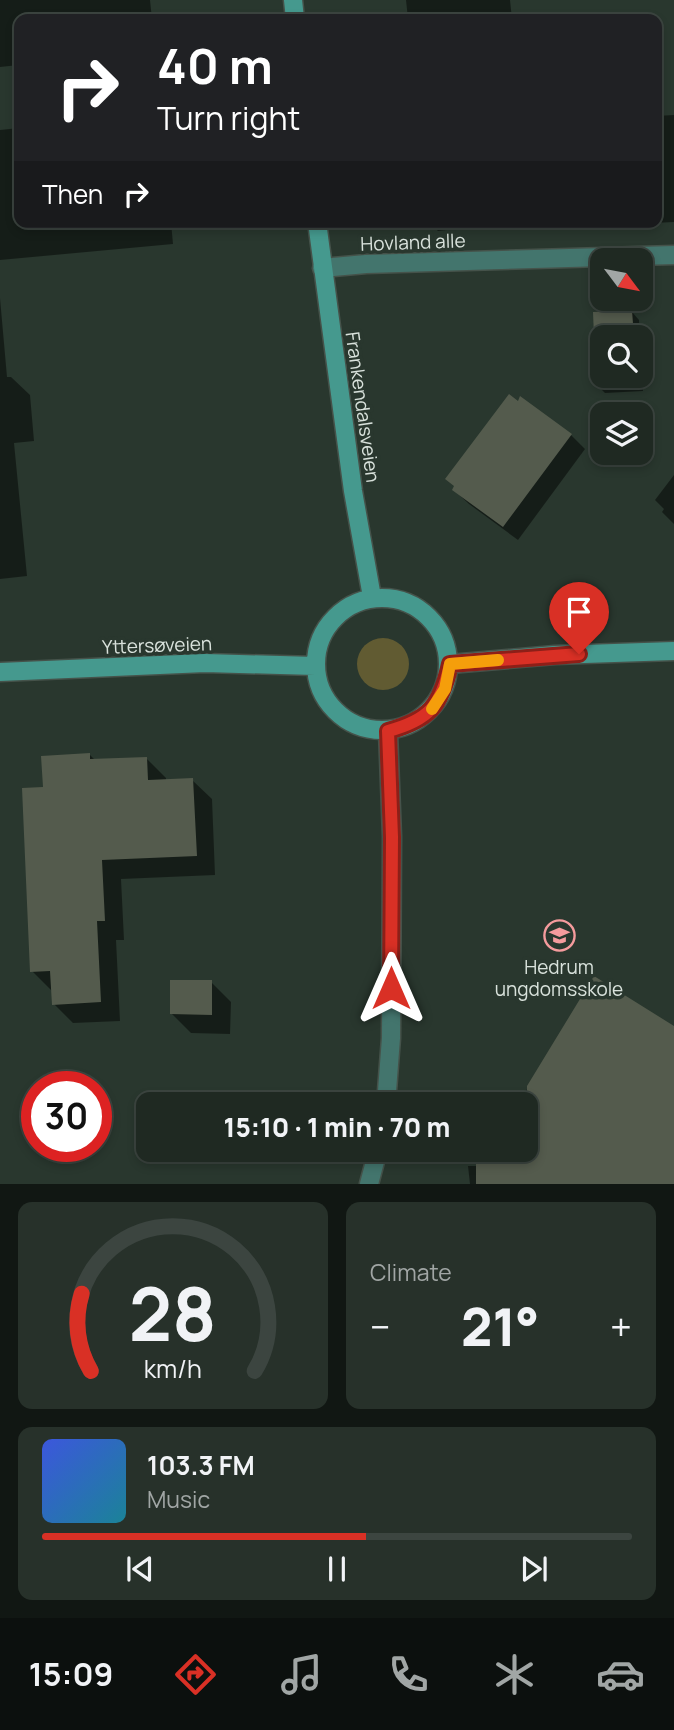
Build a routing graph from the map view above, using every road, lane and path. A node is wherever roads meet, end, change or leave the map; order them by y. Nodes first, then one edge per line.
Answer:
1 (318, 228) edge
2 (674, 255) edge
3 (322, 268) junction
4 (372, 597) junction
5 (674, 651) edge
6 (450, 664) junction
7 (315, 666) junction
8 (0, 672) edge
9 (388, 731) junction
10 (387, 1092) edge
11 (375, 1162) edge
12 (369, 1184) edge

1 - 3 main road, Frankendalsveien
2 - 3 street, Hovland alle
3 - 4 main road, Frankendalsveien
4 - 6 main road
4 - 7 main road
5 - 6 main road
6 - 9 main road
7 - 8 main road, Yttersøveien
7 - 9 main road
9 - 10 street
11 - 12 street

